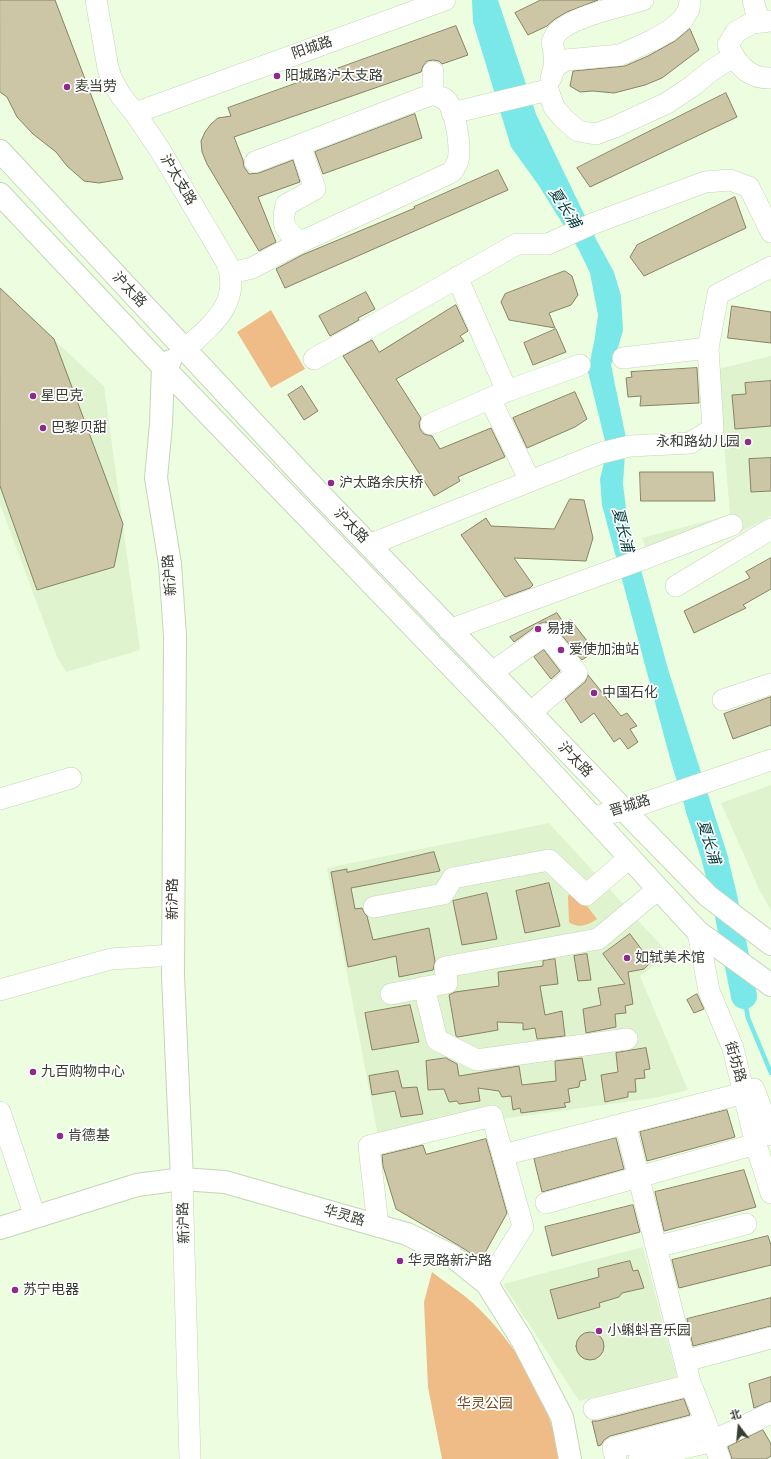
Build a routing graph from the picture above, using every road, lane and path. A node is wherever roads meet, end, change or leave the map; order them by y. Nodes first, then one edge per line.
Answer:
1 (96, 0) edge
2 (444, 0) edge
3 (644, 0) edge
4 (690, 0) edge
5 (753, 0) edge
6 (765, 22) edge
7 (733, 56) junction
8 (555, 67) junction
9 (432, 72) dead end
10 (771, 78) edge
11 (542, 91) junction
12 (433, 94) junction
13 (135, 113) junction
14 (452, 113) junction
15 (300, 145) junction
16 (0, 151) edge
17 (255, 162) dead end
18 (0, 194) edge
19 (771, 232) edge
20 (301, 242) junction
21 (771, 267) edge
22 (231, 273) junction
23 (457, 277) junction
24 (708, 348) junction
25 (184, 350) junction
26 (623, 358) dead end
27 (314, 359) dead end
28 (580, 365) dead end
29 (163, 368) junction
30 (498, 395) junction
31 (431, 424) dead end
32 (530, 481) junction
33 (732, 525) dead end
34 (771, 529) edge
35 (369, 545) junction
36 (676, 586) dead end
37 (449, 630) junction
38 (491, 673) junction
39 (771, 684) edge
40 (723, 700) dead end
41 (530, 713) junction
42 (771, 760) edge
43 (72, 778) dead end
44 (0, 799) edge
45 (624, 810) junction
46 (592, 817) junction
47 (629, 858) junction
48 (658, 890) junction
49 (374, 907) dead end
50 (698, 932) junction
51 (771, 944) edge
52 (173, 955) junction
53 (769, 984) edge
54 (424, 987) junction
55 (0, 990) edge
56 (391, 994) dead end
57 (627, 1040) dead end
58 (733, 1048) junction
59 (744, 1093) junction
60 (0, 1112) edge
61 (625, 1123) junction
62 (763, 1140) edge
63 (503, 1155) junction
64 (638, 1178) junction
65 (182, 1179) junction
66 (771, 1194) edge
67 (546, 1202) dead end
68 (35, 1217) junction
69 (746, 1224) dead end
70 (378, 1226) junction
71 (0, 1228) edge
72 (656, 1247) junction
73 (486, 1284) junction
74 (771, 1338) edge
75 (685, 1361) junction
76 (691, 1385) junction
77 (594, 1409) dead end
78 (771, 1412) edge
79 (713, 1441) edge
80 (190, 1459) edge
81 (570, 1459) edge
82 (616, 1459) edge
83 (639, 1459) edge

1 - 13 street, 沪太支路
2 - 13 street, 阳城路
3 - 8 street
4 - 8 street
5 - 6 street
6 - 7 street
7 - 10 street
7 - 11 street
8 - 11 street
9 - 12 street
11 - 14 street
12 - 14 street
12 - 15 street
13 - 22 street, 沪太支路
14 - 20 street
15 - 17 street
15 - 20 street
16 - 25 main road, 沪太路
18 - 29 main road, 沪太路
19 - 23 street
20 - 22 street
21 - 24 street
22 - 25 street, 沪太支路
23 - 27 street
23 - 30 street
24 - 26 street
24 - 32 street
25 - 29 main road
25 - 35 main road, 沪太路
28 - 30 street
29 - 46 main road, 沪太路
29 - 52 main road, 新沪路
30 - 31 street
30 - 32 street
32 - 35 street
33 - 37 street
34 - 36 street
35 - 37 main road, 沪太路
37 - 38 main road, 沪太路
38 - 41 main road, 沪太路
38 - 41 street
39 - 40 street
41 - 45 main road, 沪太路
42 - 45 street, 晋城路
43 - 44 street
45 - 46 street, 晋城路
45 - 51 main road, 沪太路
46 - 47 main road, 沪太路
47 - 48 main road, 沪太路
47 - 49 street
48 - 50 main road, 沪太路
48 - 54 street
50 - 53 main road, 沪太路
50 - 58 street, 街坊路
52 - 55 street
52 - 65 main road, 新沪路
54 - 56 street
54 - 57 street
58 - 59 street, 街坊路
58 - 62 street
59 - 61 street
59 - 62 street, 街坊路
60 - 68 street
61 - 63 street
61 - 64 street
62 - 64 street
62 - 66 street, 街坊路
63 - 70 street
63 - 73 street
64 - 67 street
64 - 72 street
65 - 68 main road, 华灵路
65 - 70 main road, 华灵路
65 - 80 street, 新沪路
68 - 71 main road, 华灵路
69 - 72 street
70 - 73 main road, 华灵路
72 - 75 street
73 - 81 main road, 华灵路
74 - 75 street
75 - 76 street
76 - 77 street
76 - 79 street
78 - 79 street
79 - 82 street
79 - 83 street

